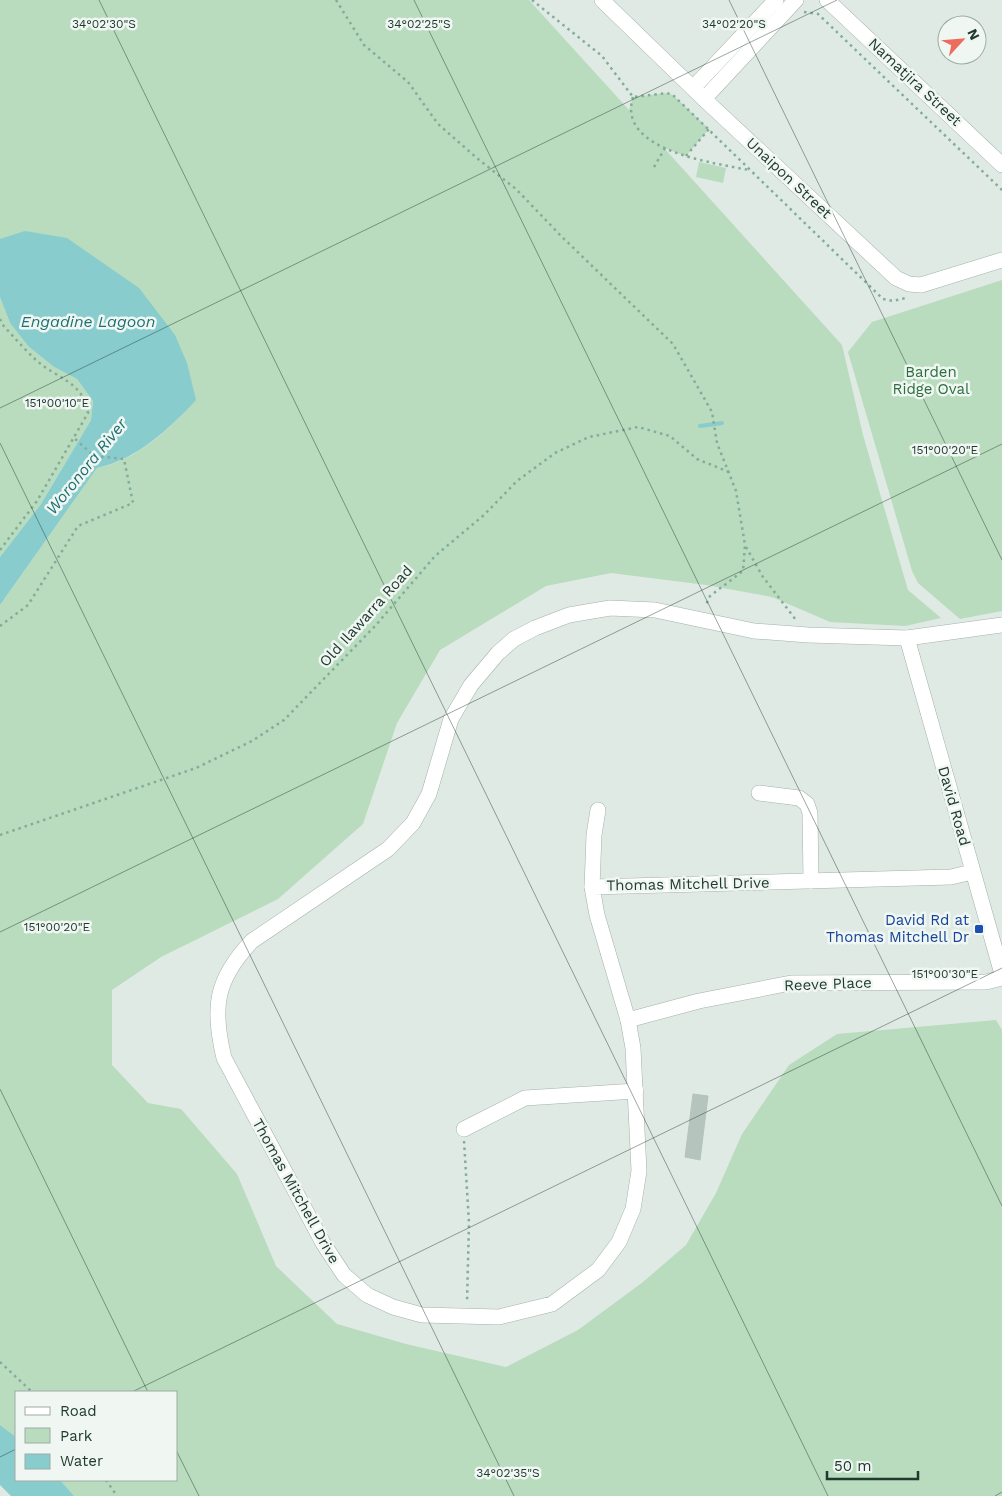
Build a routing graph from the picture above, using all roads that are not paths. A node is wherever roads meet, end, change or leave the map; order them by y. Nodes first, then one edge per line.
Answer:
1 (602, 0) edge
2 (776, 0) edge
3 (827, 0) edge
4 (799, 6) edge
5 (698, 93) junction
6 (1002, 165) edge
7 (1002, 260) edge
8 (1002, 625) edge
9 (907, 638) junction
10 (759, 792) dead end
11 (598, 810) dead end
12 (972, 872) junction
13 (811, 881) junction
14 (592, 887) junction
15 (1002, 974) edge
16 (1002, 978) edge
17 (628, 1020) junction
18 (636, 1090) junction
19 (464, 1129) road end

1 - 5 street, Unaipon Street
2 - 5 street
3 - 6 street, Namatjira Street
4 - 5 street
5 - 7 street, Unaipon Street
8 - 9 street, Thomas Mitchell Drive
9 - 12 street, David Road
9 - 18 street, Thomas Mitchell Drive
10 - 13 street
11 - 14 street
12 - 13 street, Thomas Mitchell Drive
12 - 15 street, David Road
13 - 14 street, Thomas Mitchell Drive
14 - 17 street, Thomas Mitchell Drive
16 - 17 street, Reeve Place
17 - 18 street, Thomas Mitchell Drive
18 - 19 street

